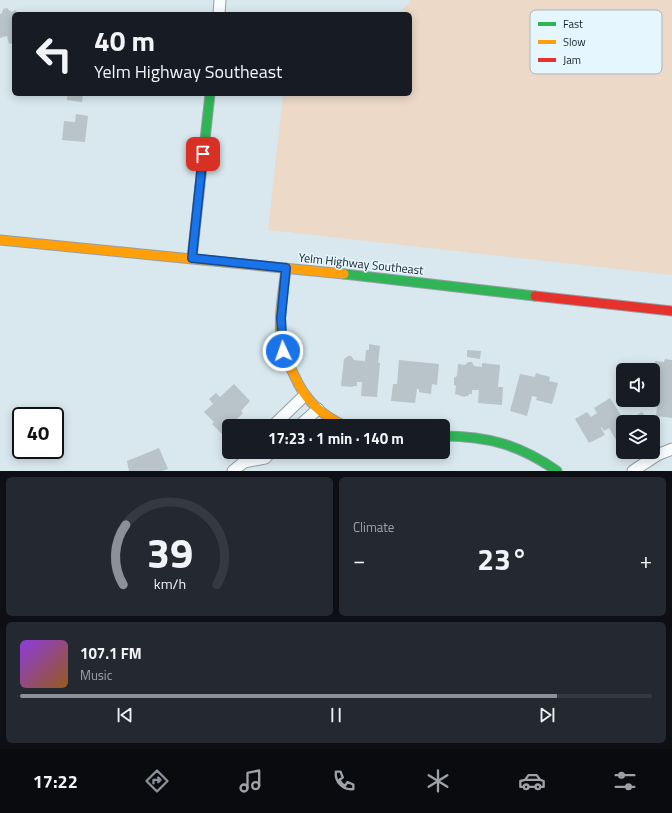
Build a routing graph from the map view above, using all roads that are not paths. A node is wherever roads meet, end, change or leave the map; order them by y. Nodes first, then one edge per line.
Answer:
1 (220, 0) edge
2 (219, 12) edge
3 (210, 96) edge
4 (0, 240) edge
5 (192, 258) junction
6 (286, 268) junction
7 (672, 311) edge
8 (304, 396) junction
9 (318, 409) junction
10 (280, 419) edge
11 (307, 419) edge
12 (331, 419) edge
13 (450, 436) edge
14 (672, 449) edge
15 (244, 459) edge
16 (233, 471) edge
17 (557, 471) edge
18 (633, 471) edge

1 - 2 street
3 - 5 main road
4 - 5 main road, Yelm Highway Southeast
5 - 6 main road, Yelm Highway Southeast
6 - 7 main road, Yelm Highway Southeast
6 - 8 main road
8 - 9 main road
8 - 10 street
9 - 11 street
9 - 12 main road
13 - 17 main road
14 - 18 street
15 - 16 street

